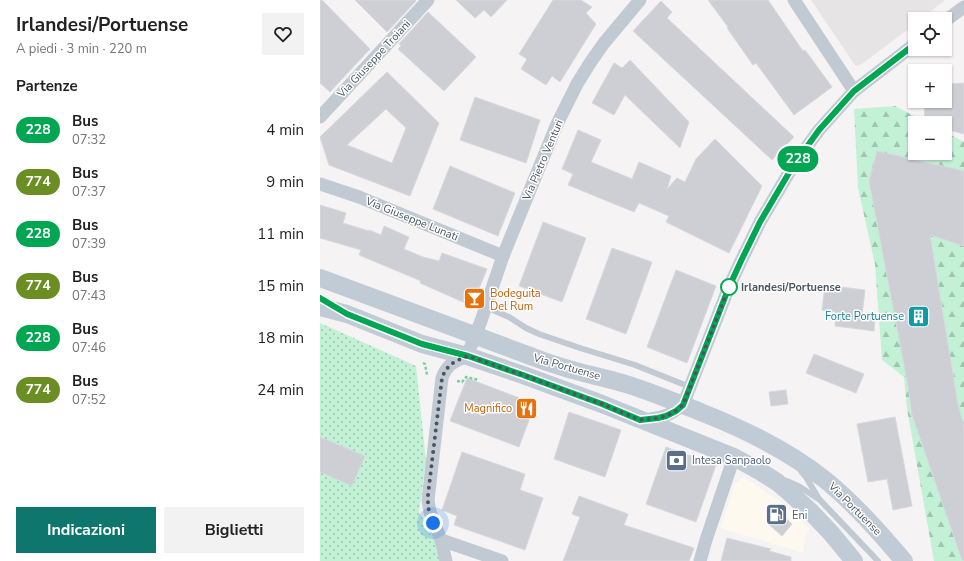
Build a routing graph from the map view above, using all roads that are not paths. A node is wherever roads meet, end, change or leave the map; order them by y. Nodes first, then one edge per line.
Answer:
1 (428, 0) edge
2 (640, 0) edge
3 (794, 0) edge
4 (964, 7) edge
5 (952, 16) edge
6 (908, 49) edge
7 (854, 91) junction
8 (320, 117) edge
9 (320, 184) edge
10 (503, 256) junction
11 (323, 282) edge
12 (323, 304) edge
13 (486, 307) junction
14 (475, 336) junction
15 (468, 356) junction
16 (690, 387) junction
17 (683, 405) junction
18 (640, 420) junction
19 (780, 448) junction
20 (734, 457) junction
21 (761, 472) junction
22 (820, 500) junction
23 (440, 540) junction
24 (446, 561) edge
25 (502, 561) edge
26 (700, 561) edge
27 (854, 561) edge
28 (878, 561) edge
29 (904, 561) edge

1 - 8 street, Via Giuseppe Troiani
2 - 10 street, Via Pietro Venturi
3 - 7 street
4 - 5 street
6 - 7 street
7 - 16 street
9 - 10 street, Via Giuseppe Lunati
10 - 13 street, Via Pietro Venturi
11 - 14 main road, Via Portuense
12 - 15 main road, Via Portuense
13 - 14 street, Via Pietro Venturi
13 - 16 lane
14 - 15 street, Via Pietro Venturi
14 - 17 main road, Via Portuense
15 - 18 main road, Via Portuense
15 - 23 street
16 - 17 street
17 - 18 street
17 - 19 main road, Via Portuense
18 - 20 main road, Via Portuense
19 - 22 lane, Via Portuense
19 - 29 main road, Via Portuense
20 - 21 main road, Via Portuense
20 - 26 street
21 - 22 lane, Via Portuense
21 - 27 main road, Via Portuense
22 - 28 lane, Via Portuense
23 - 24 street
23 - 25 street

